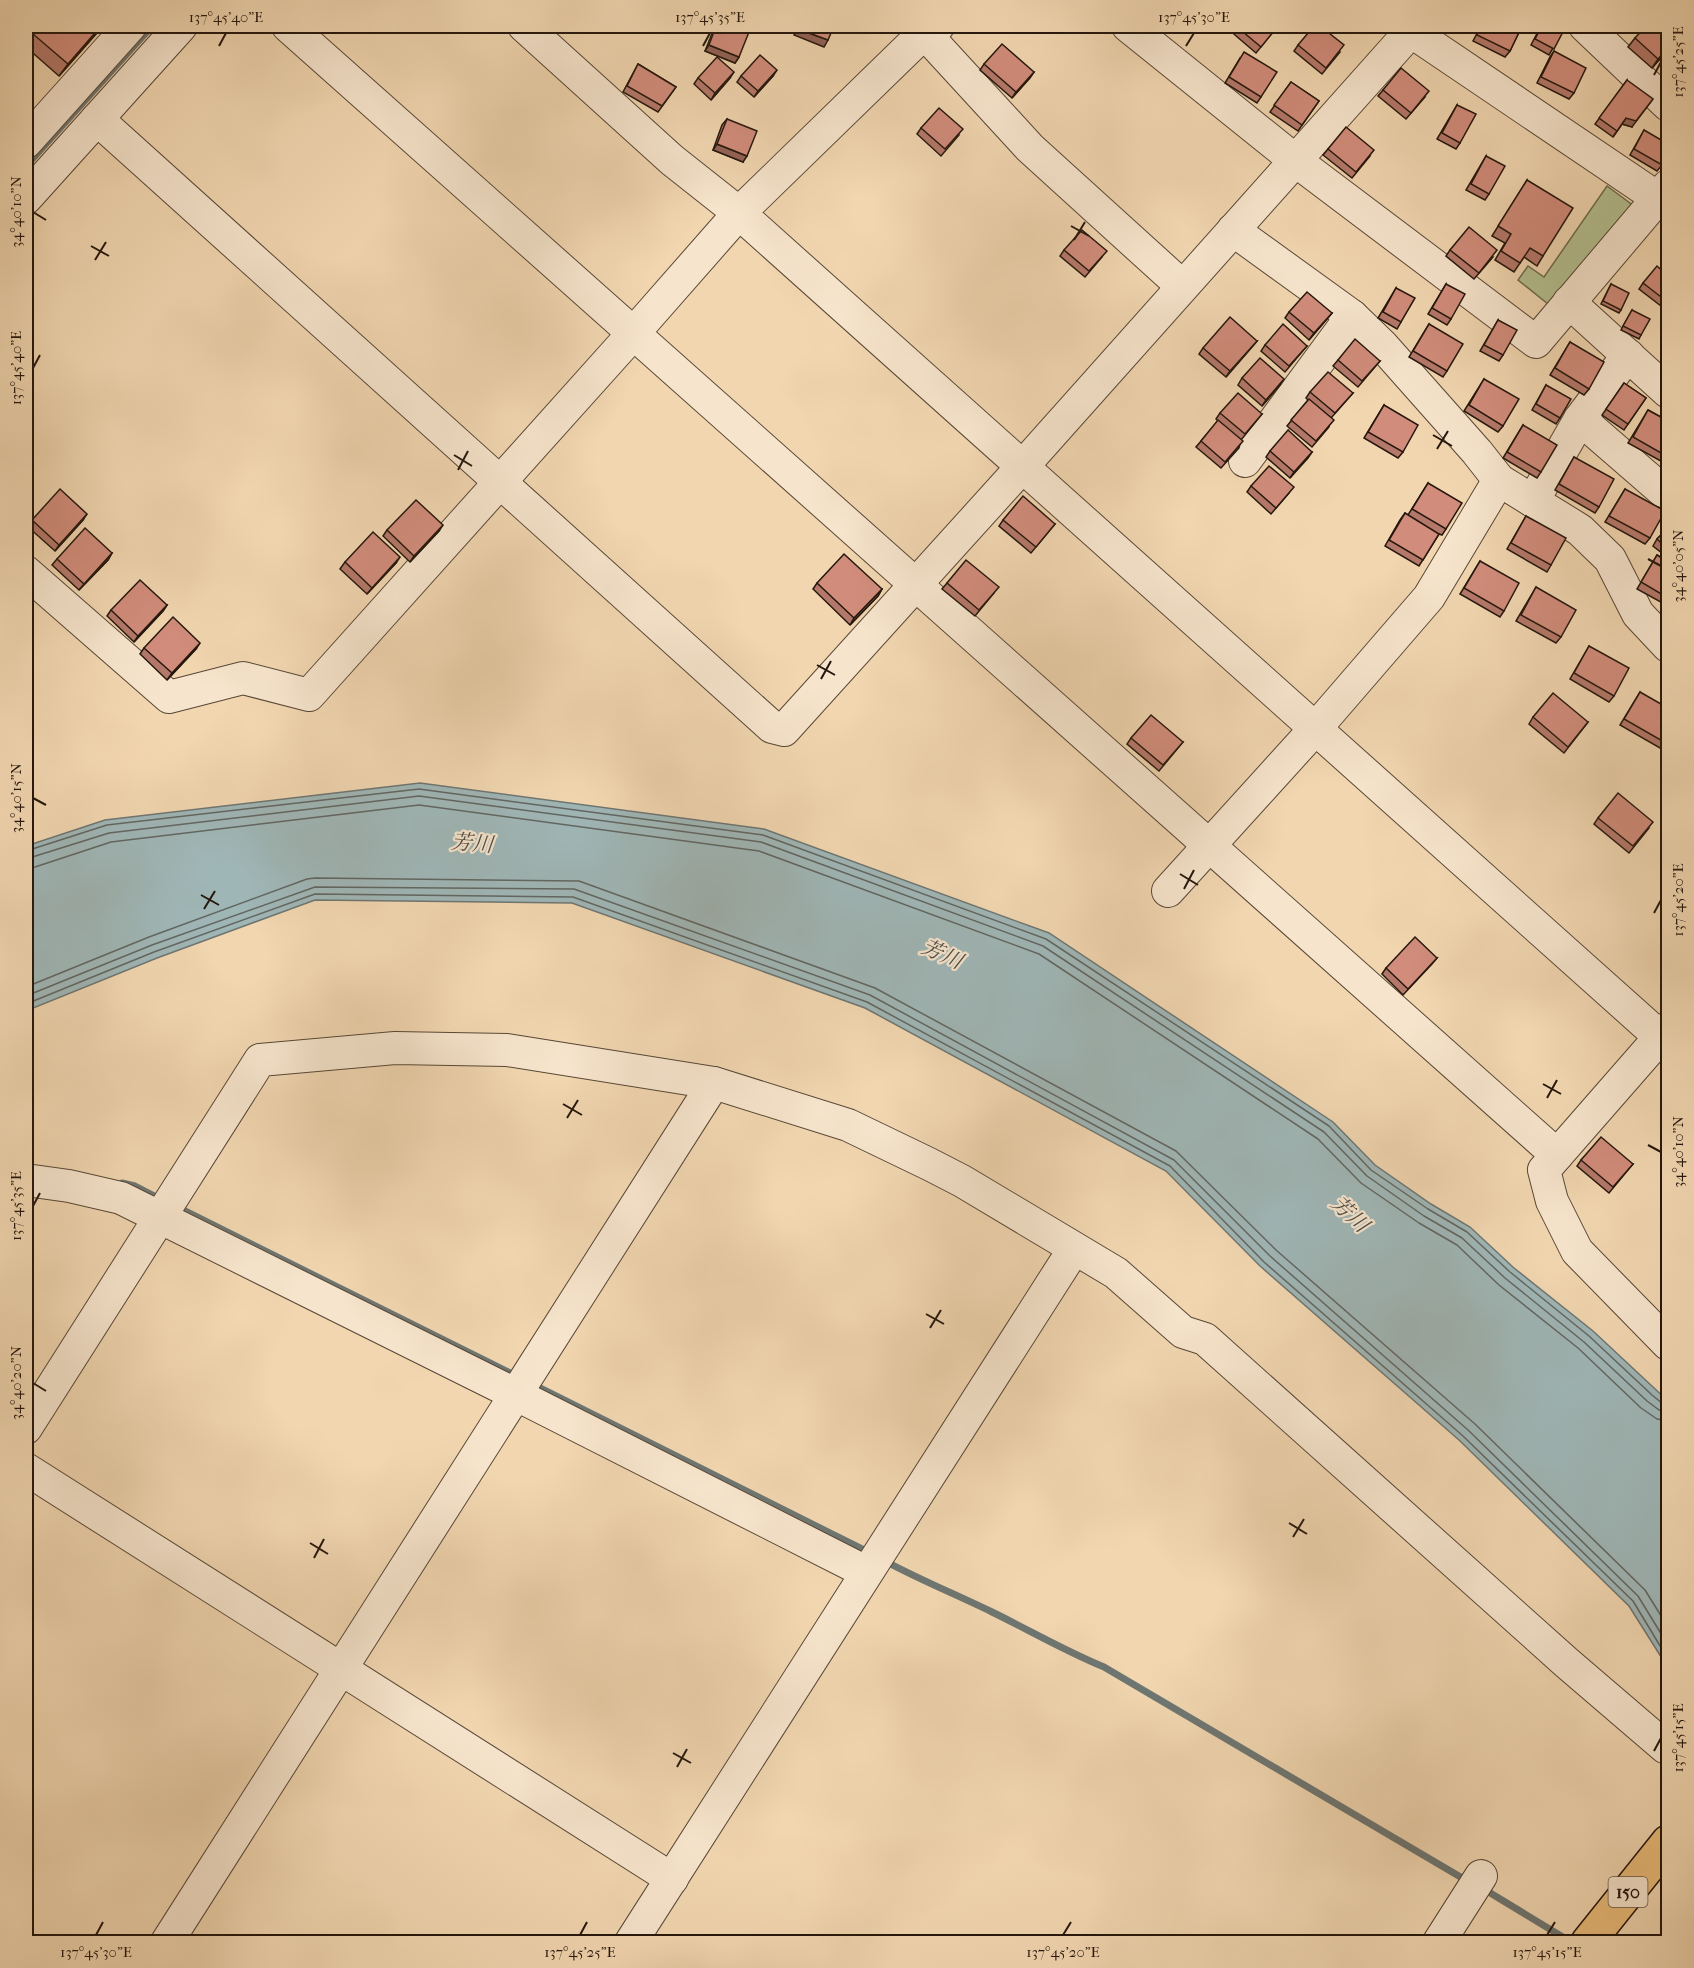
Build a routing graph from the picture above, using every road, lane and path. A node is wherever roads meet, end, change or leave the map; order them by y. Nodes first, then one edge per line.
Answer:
1 (130, 26) edge
2 (180, 26) edge
3 (288, 26) edge
4 (524, 26) edge
5 (1128, 26) edge
6 (1585, 26) edge
7 (927, 28) edge
8 (1407, 28) edge
9 (1668, 105) edge
10 (97, 119) junction
11 (26, 141) edge
12 (1296, 160) junction
13 (1665, 196) edge
14 (26, 198) edge
15 (739, 213) junction
16 (1233, 230) junction
17 (1182, 286) junction
18 (1569, 302) junction
19 (1353, 316) junction
20 (631, 336) junction
21 (1628, 355) junction
22 (1668, 392) edge
23 (1580, 419) junction
24 (1245, 461) dead end
25 (1022, 467) junction
26 (1500, 480) junction
27 (499, 482) junction
28 (1668, 484) edge
29 (1533, 501) junction
30 (26, 572) edge
31 (913, 587) junction
32 (1668, 646) edge
33 (1315, 729) junction
34 (1208, 847) junction
35 (1168, 891) dead end
36 (1666, 1036) edge
37 (714, 1083) junction
38 (1557, 1155) junction
39 (26, 1180) edge
40 (165, 1208) junction
41 (1074, 1249) junction
42 (1668, 1344) edge
43 (521, 1385) junction
44 (26, 1428) edge
45 (26, 1468) edge
46 (873, 1562) junction
47 (342, 1669) junction
48 (1665, 1747) dead end
49 (1668, 1842) edge
50 (1668, 1858) edge
51 (672, 1879) junction
52 (1474, 1887) dead end
53 (167, 1942) edge
54 (631, 1942) edge
55 (1439, 1942) edge
56 (1588, 1942) edge
57 (1610, 1942) edge

1 - 11 street
2 - 10 street
3 - 20 street
4 - 15 street
5 - 12 street
6 - 9 street
7 - 15 street
7 - 17 street
8 - 12 street
8 - 13 street
10 - 14 street
10 - 27 street
12 - 16 street
12 - 18 street
13 - 18 street
15 - 20 street
15 - 25 street
16 - 17 street
16 - 19 street
17 - 25 street
18 - 21 street
19 - 24 street
19 - 26 street
20 - 27 street
20 - 31 street
21 - 22 street
21 - 23 street
23 - 28 street
23 - 29 street
25 - 31 street
25 - 33 street
26 - 29 street
26 - 33 street
27 - 30 street
27 - 31 street
29 - 32 street
31 - 34 street
33 - 34 street
33 - 36 street
34 - 35 street
34 - 38 street
36 - 38 street
37 - 40 street
37 - 41 street
37 - 43 street
38 - 42 street
39 - 40 street
40 - 43 street
40 - 44 street
41 - 46 street
41 - 48 street
43 - 46 street
43 - 47 street
45 - 47 street
46 - 51 street
47 - 51 street
47 - 53 street
49 - 56 highway, 150
50 - 57 highway, 150
51 - 54 street
52 - 55 street

